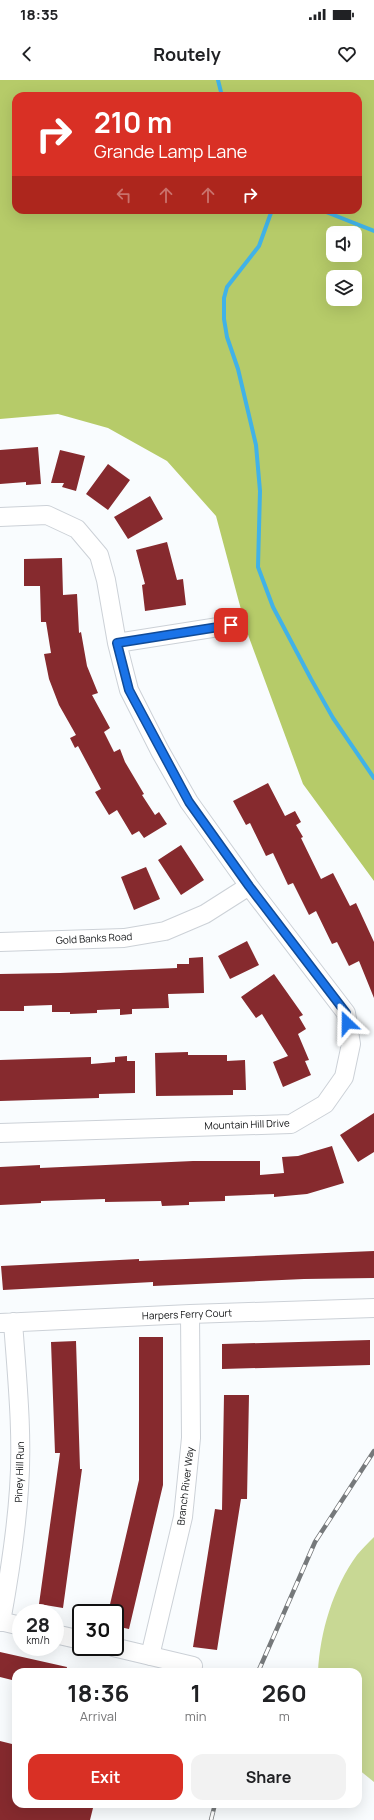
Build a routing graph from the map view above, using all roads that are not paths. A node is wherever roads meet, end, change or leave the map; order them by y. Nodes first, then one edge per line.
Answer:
1 (0, 517) edge
2 (231, 625) dead end
3 (117, 643) junction
4 (249, 886) junction
5 (0, 942) edge
6 (0, 1132) edge
7 (374, 1308) edge
8 (190, 1314) junction
9 (7, 1323) edge
10 (1, 1621) edge
11 (12, 1624) edge
12 (124, 1650) edge
13 (150, 1656) junction
14 (193, 1666) dead end

1 - 3 street, Mountain Hill Drive
2 - 3 street
3 - 4 street, Mountain Hill Drive
4 - 5 street, Gold Banks Road
4 - 6 street, Mountain Hill Drive
7 - 8 street, Harpers Ferry Court
8 - 9 street, Harpers Ferry Court
8 - 13 street, Branch River Way
9 - 10 street, Piney Hill Run
10 - 11 street
12 - 13 street
13 - 14 street

